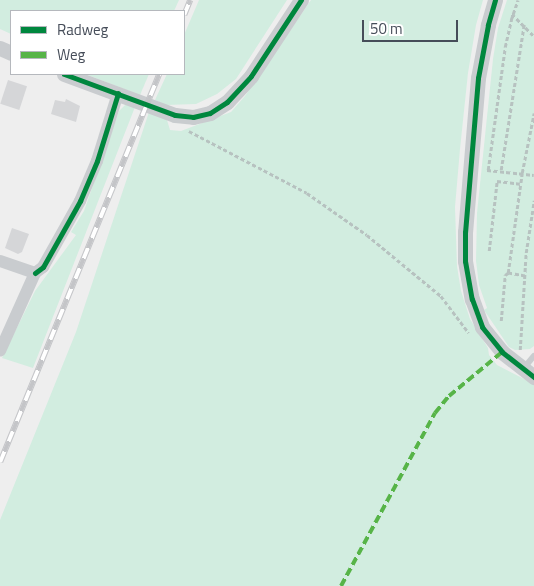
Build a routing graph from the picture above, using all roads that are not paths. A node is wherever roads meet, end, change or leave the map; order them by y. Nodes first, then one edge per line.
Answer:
1 (301, 0) edge
2 (495, 0) edge
3 (67, 75) edge
4 (118, 93) junction
5 (0, 261) edge
6 (35, 273) junction
7 (0, 351) edge
8 (534, 356) edge
9 (525, 371) edge

1 - 4 street
2 - 9 street
3 - 4 street
4 - 6 street
5 - 6 street
6 - 7 street
8 - 9 lane

